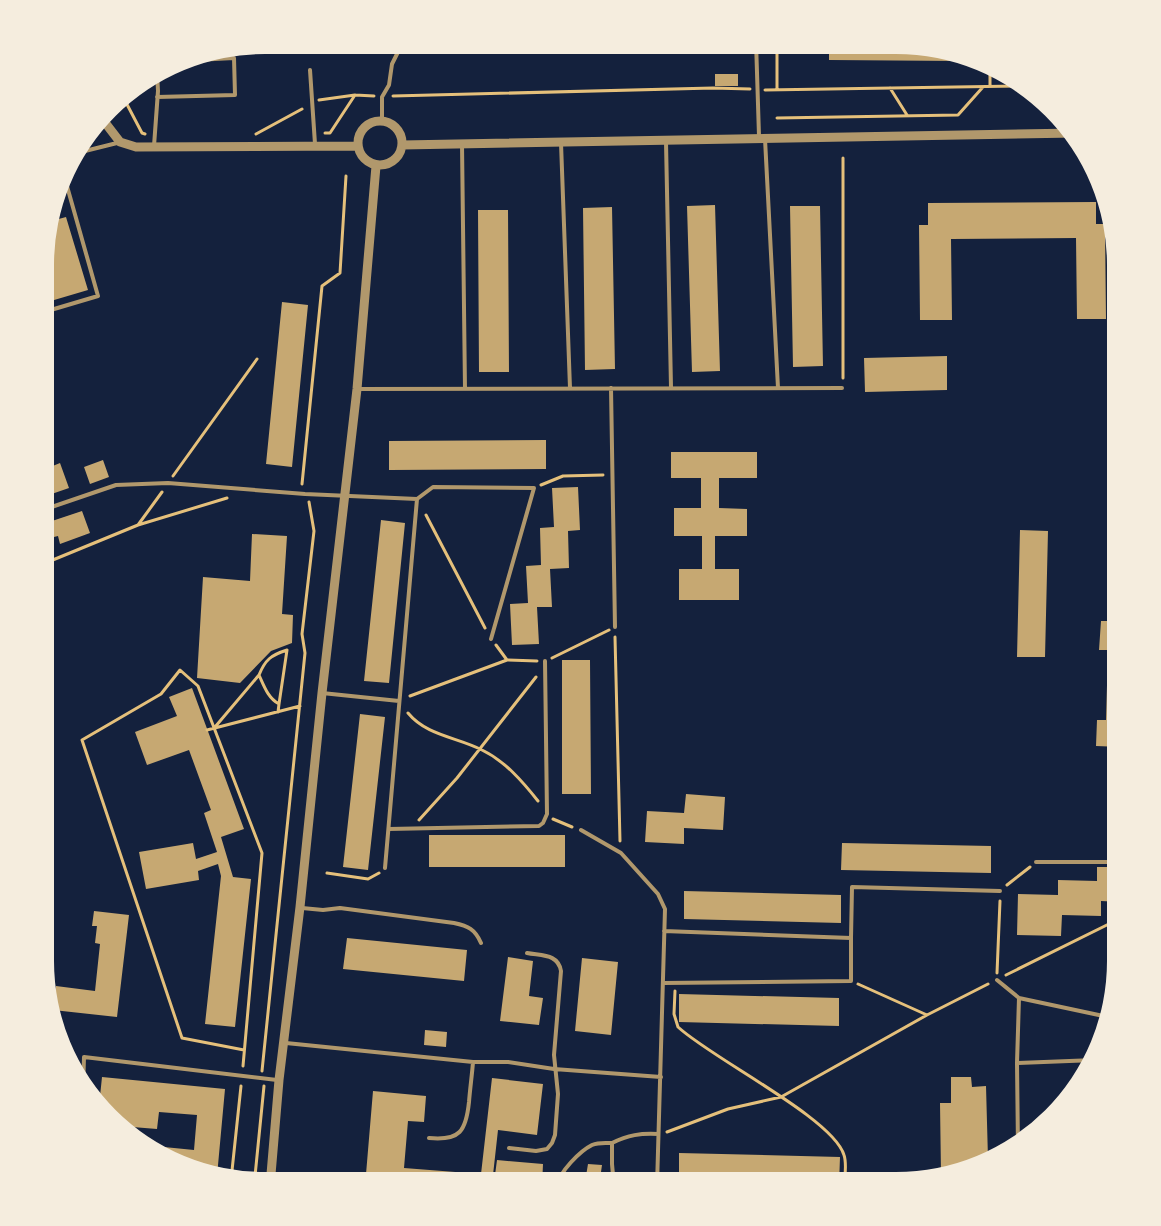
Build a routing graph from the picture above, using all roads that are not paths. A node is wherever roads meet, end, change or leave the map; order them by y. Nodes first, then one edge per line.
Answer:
1 (397, 54) edge
2 (756, 54) edge
3 (223, 59) edge
4 (310, 70) dead end
5 (157, 83) edge
6 (157, 97) junction
7 (382, 121) junction
8 (107, 125) edge
9 (1061, 133) edge
10 (762, 139) junction
11 (666, 140) junction
12 (120, 142) junction
13 (154, 142) junction
14 (561, 143) junction
15 (462, 144) junction
16 (402, 145) junction
17 (358, 146) junction
18 (315, 147) junction
19 (88, 150) edge
20 (376, 166) junction
21 (68, 190) edge
22 (54, 309) edge
23 (671, 387) junction
24 (570, 388) junction
25 (611, 388) junction
26 (778, 388) junction
27 (842, 388) road end
28 (357, 389) junction
29 (465, 389) junction
30 (345, 496) junction
31 (417, 499) junction
32 (54, 506) edge
33 (615, 627) road end
34 (491, 639) dead end
35 (545, 663) road end
36 (322, 693) junction
37 (399, 701) junction
38 (388, 829) junction
39 (581, 830) road end
40 (1036, 862) road end
41 (1107, 862) edge
42 (385, 868) road end
43 (1000, 891) road end
44 (300, 907) junction
45 (664, 931) junction
46 (851, 938) junction
47 (481, 943) dead end
48 (527, 953) dead end
49 (997, 980) road end
50 (663, 983) junction
51 (1019, 998) junction
52 (1100, 1015) edge
53 (284, 1043) junction
54 (1082, 1060) edge
55 (473, 1062) junction
56 (1017, 1063) junction
57 (84, 1069) edge
58 (554, 1069) junction
59 (661, 1077) junction
60 (279, 1080) junction
61 (1018, 1133) edge
62 (658, 1134) junction
63 (429, 1138) dead end
64 (612, 1143) junction
65 (509, 1148) dead end
66 (271, 1172) edge
67 (563, 1172) edge
68 (613, 1172) edge
69 (657, 1172) edge

1 - 7 lane
2 - 10 lane
3 - 6 lane
4 - 18 lane
5 - 6 lane
6 - 13 lane
7 - 16 street
7 - 17 street
8 - 12 street
9 - 10 street
10 - 11 street
10 - 26 lane
11 - 14 street
11 - 23 lane
12 - 13 street
12 - 19 lane
13 - 18 street
14 - 15 street
14 - 24 lane
15 - 16 street
15 - 29 lane
16 - 20 street
17 - 18 street
17 - 20 street
20 - 28 street
21 - 22 lane
23 - 25 lane
23 - 26 lane
24 - 25 lane
24 - 29 lane
25 - 33 lane
26 - 27 lane
28 - 29 lane
28 - 30 street
30 - 31 lane
30 - 32 lane
30 - 36 street
31 - 34 lane
31 - 37 lane
35 - 38 lane
36 - 37 lane
36 - 44 street
37 - 38 lane
38 - 42 lane
39 - 45 lane
40 - 41 lane
43 - 46 lane
44 - 47 lane
44 - 53 street
45 - 46 lane
45 - 50 lane
46 - 50 lane
48 - 58 lane
49 - 51 lane
50 - 59 lane
51 - 52 lane
51 - 56 lane
53 - 55 lane
53 - 60 street
54 - 56 lane
55 - 58 lane
55 - 63 lane
56 - 61 lane
57 - 60 lane
58 - 59 lane
58 - 65 lane
59 - 62 lane
60 - 66 street
62 - 64 lane
62 - 69 lane
64 - 67 lane
64 - 68 lane

